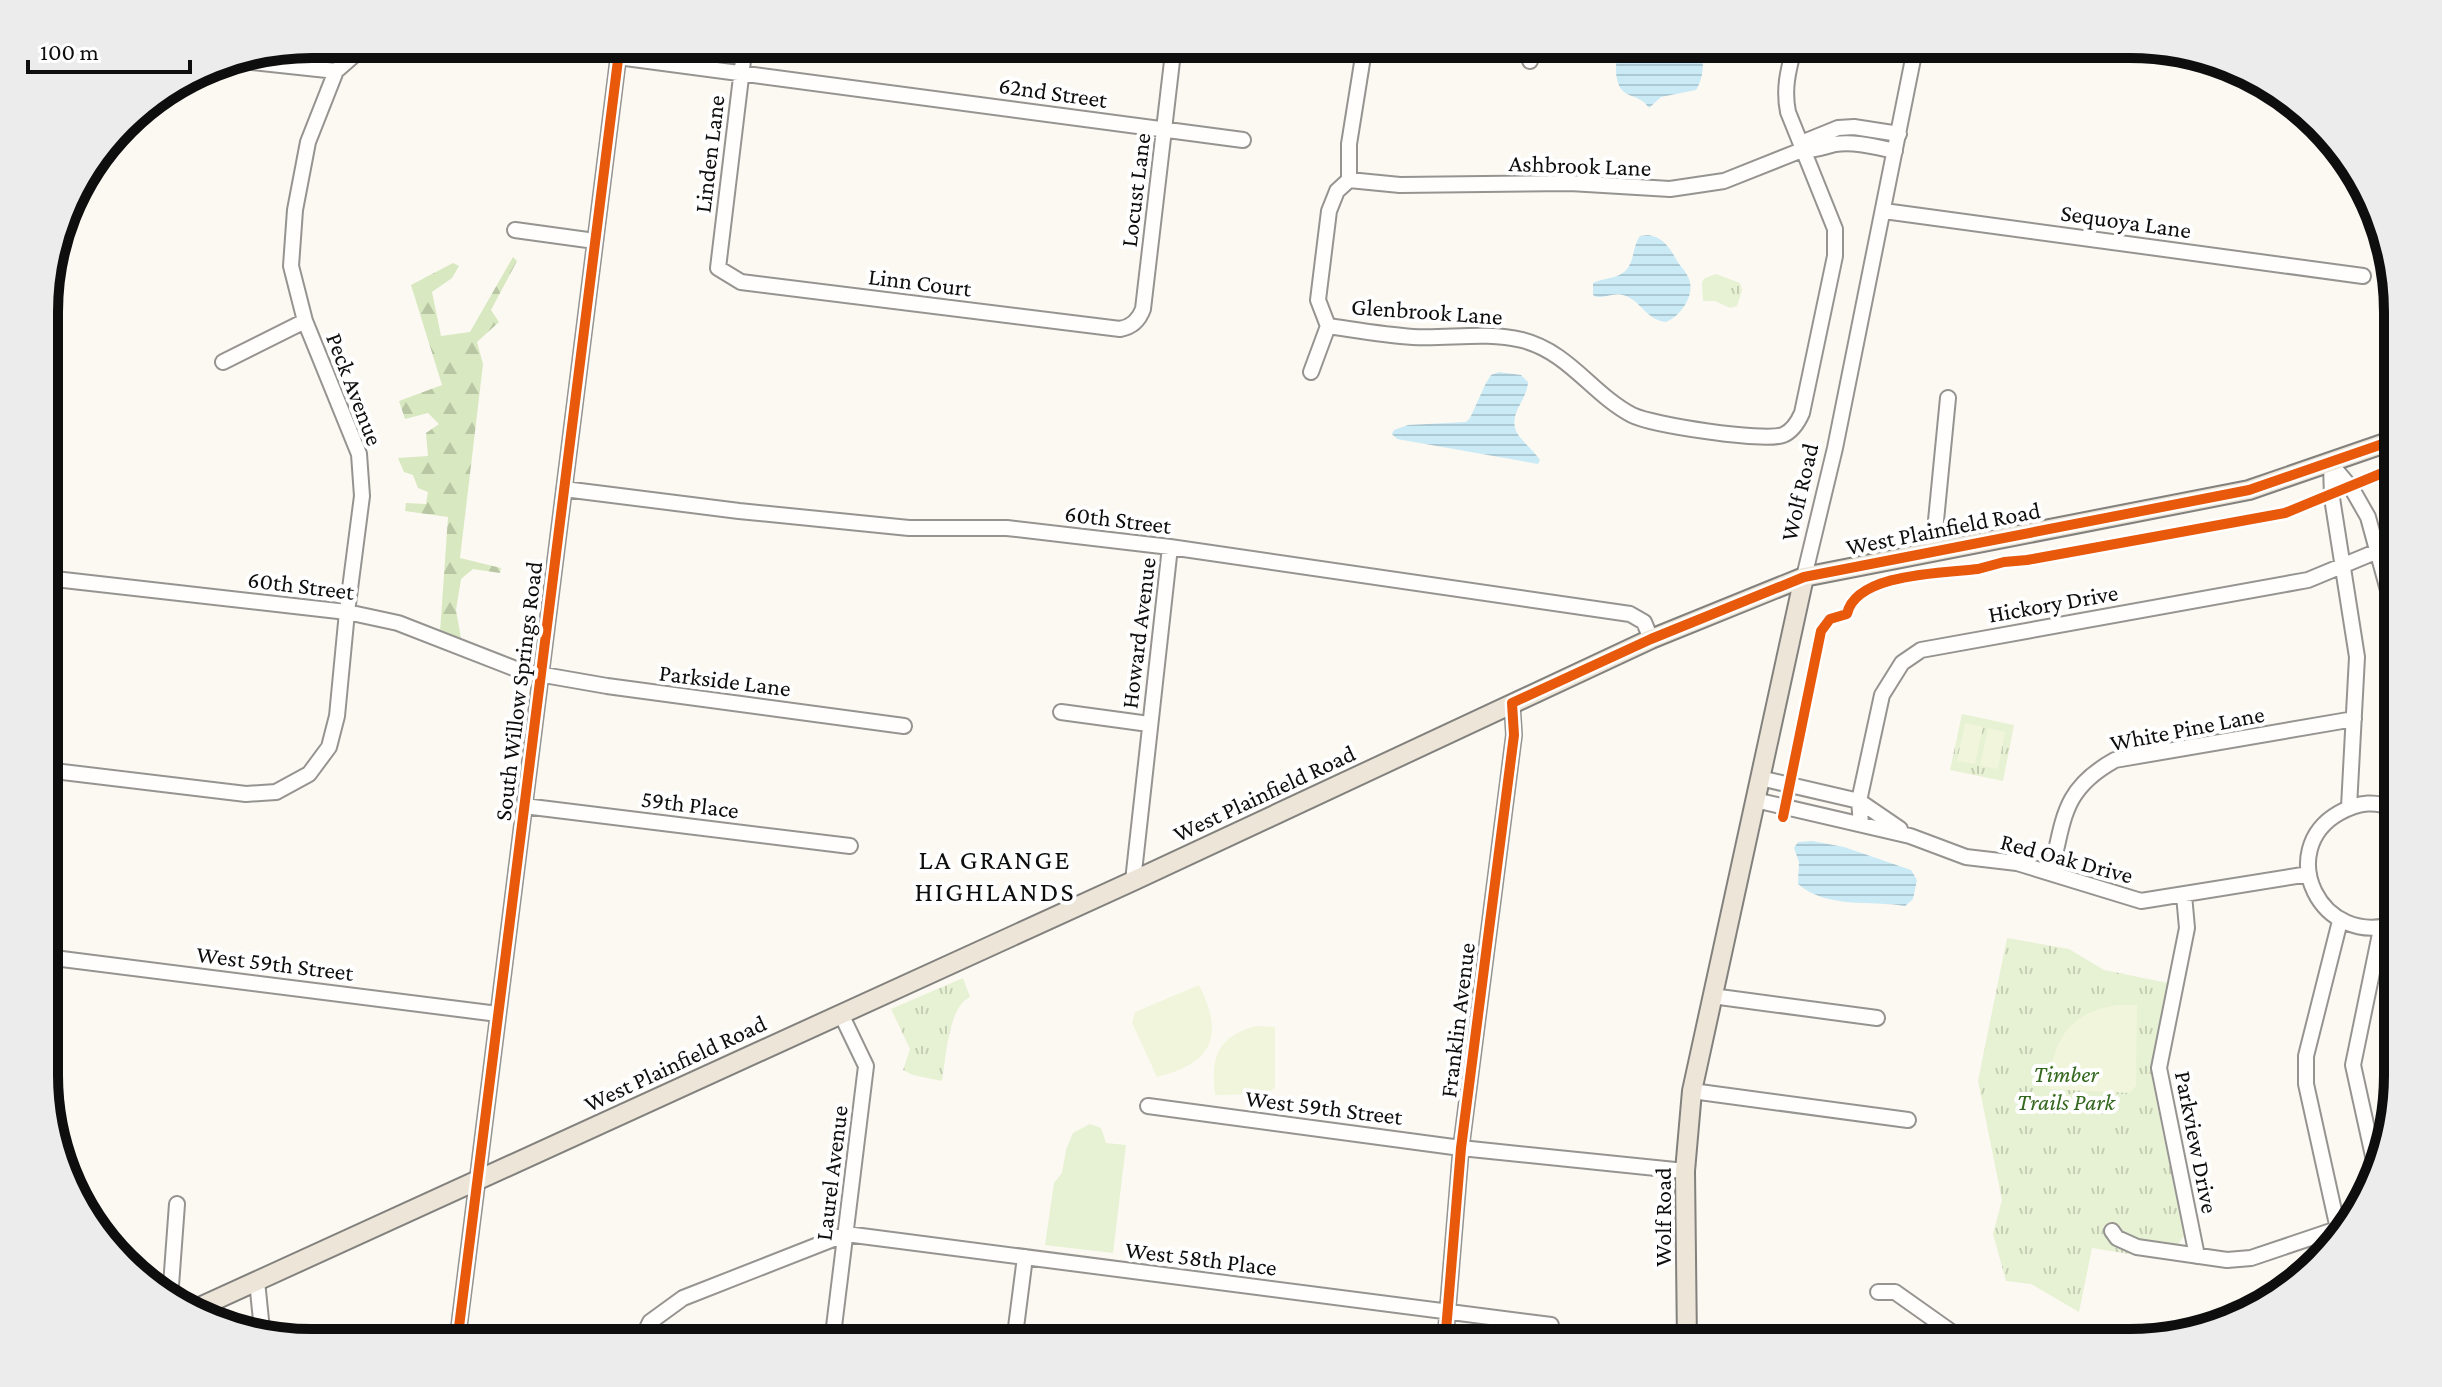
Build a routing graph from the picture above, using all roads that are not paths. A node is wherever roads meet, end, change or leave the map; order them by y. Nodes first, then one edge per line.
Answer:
1 (351, 58) edge
2 (618, 58) edge
3 (661, 58) edge
4 (743, 58) edge
5 (1172, 58) edge
6 (1363, 58) edge
7 (1530, 58) edge
8 (1791, 58) edge
9 (1913, 58) edge
10 (1530, 61) dead end
11 (264, 63) edge
12 (336, 71) junction
13 (741, 73) junction
14 (1164, 129) junction
15 (1899, 134) junction
16 (1243, 140) dead end
17 (1802, 150) junction
18 (1895, 151) junction
19 (1349, 180) junction
20 (1884, 211) junction
21 (515, 230) dead end
22 (595, 241) junction
23 (718, 268) joint
24 (2363, 276) dead end
25 (305, 321) junction
26 (1328, 326) junction
27 (1120, 329) joint
28 (223, 362) dead end
29 (1311, 372) dead end
30 (1948, 398) dead end
31 (2383, 444) edge
32 (2331, 464) junction
33 (564, 489) junction
34 (1170, 547) junction
35 (2383, 549) edge
36 (1933, 551) junction
37 (2377, 551) junction
38 (2342, 566) junction
39 (2383, 573) edge
40 (1804, 577) junction
41 (58, 579) edge
42 (347, 612) junction
43 (1651, 639) junction
44 (541, 674) junction
45 (1512, 703) junction
46 (1061, 712) dead end
47 (2354, 719) junction
48 (1149, 724) junction
49 (904, 726) dead end
50 (58, 771) edge
51 (1760, 778) junction
52 (1755, 800) junction
53 (1859, 801) junction
54 (2383, 804) edge
55 (524, 806) junction
56 (2349, 807) junction
57 (1861, 823) junction
58 (1910, 836) junction
59 (850, 846) dead end
60 (2051, 873) junction
61 (2309, 874) junction
62 (1133, 881) junction
63 (2184, 895) junction
64 (2340, 921) junction
65 (2381, 929) joint
66 (58, 959) edge
67 (1712, 996) junction
68 (498, 1014) junction
69 (841, 1014) junction
70 (1877, 1018) dead end
71 (1692, 1091) junction
72 (1148, 1106) dead end
73 (1908, 1120) dead end
74 (1461, 1148) junction
75 (2372, 1152) edge
76 (1685, 1171) junction
77 (477, 1182) junction
78 (177, 1204) dead end
79 (2339, 1219) edge
80 (2112, 1231) dead end
81 (2329, 1232) edge
82 (846, 1234) junction
83 (2197, 1256) junction
84 (1025, 1257) junction
85 (257, 1281) junction
86 (171, 1285) edge
87 (1878, 1292) dead end
88 (205, 1305) edge
89 (1449, 1313) junction
90 (261, 1323) edge
91 (1551, 1325) dead end
92 (1447, 1328) edge
93 (1687, 1328) edge
94 (1946, 1328) edge
95 (459, 1329) edge
96 (647, 1329) edge
97 (834, 1329) edge
98 (1016, 1329) edge

1 - 12 street, Peck Avenue
2 - 22 street, South Willow Springs Road
3 - 13 street, 62nd Street
4 - 13 street, Linden Lane
5 - 14 street, Locust Lane
6 - 19 street
7 - 10 street
8 - 17 street
9 - 15 street, Wolf Road
11 - 12 street
12 - 25 street, Peck Avenue
13 - 14 street, 62nd Street
13 - 23 street, Linden Lane
14 - 16 street, 62nd Street
14 - 27 street, Locust Lane
15 - 17 street, Ashbrook Lane
15 - 18 street, Wolf Road
17 - 18 street, Ashbrook Lane
17 - 19 street, Ashbrook Lane
17 - 26 street, Glenbrook Lane
18 - 20 street, Wolf Road
19 - 26 street
20 - 24 street, Sequoya Lane
20 - 40 street, Wolf Road
21 - 22 street
22 - 33 street, South Willow Springs Road
23 - 27 street, Linn Court
25 - 28 street
25 - 42 street, Peck Avenue
26 - 29 street
30 - 36 street
31 - 32 main road, West Plainfield Road
32 - 36 main road, West Plainfield Road
32 - 37 street
32 - 38 street
33 - 34 street, 60th Street
33 - 44 street, South Willow Springs Road
34 - 43 street, 60th Street
34 - 48 street, Howard Avenue
35 - 37 street, Hickory Drive
36 - 40 main road, West Plainfield Road
37 - 38 street, Hickory Drive
37 - 39 street
38 - 47 street
38 - 53 street, Hickory Drive
40 - 43 main road, West Plainfield Road
40 - 51 main road, Wolf Road
41 - 42 street, 60th Street
42 - 44 street, 60th Street
42 - 50 street, Peck Avenue
43 - 45 main road, West Plainfield Road
44 - 49 street, Parkside Lane
44 - 55 street, South Willow Springs Road
45 - 62 main road, West Plainfield Road
45 - 74 street, Franklin Avenue
46 - 48 street, Howard Avenue
47 - 56 street
47 - 60 street, White Pine Lane
48 - 62 street, Howard Avenue
51 - 52 main road, Wolf Road
51 - 53 street, Red Oak Drive
52 - 57 street, Red Oak Drive
52 - 67 main road, Wolf Road
53 - 57 street, Hickory Drive
53 - 58 street, Red Oak Drive
54 - 56 street
55 - 59 street, 59th Place
55 - 68 street, South Willow Springs Road
56 - 61 street
57 - 58 street, Red Oak Drive
58 - 60 street, Red Oak Drive
60 - 63 street, Red Oak Drive
61 - 63 street, Red Oak Drive
61 - 64 street
62 - 69 main road, West Plainfield Road
63 - 83 street, Parkview Drive
64 - 65 street
64 - 79 street
65 - 75 street
66 - 68 street, West 59th Street
67 - 70 street
67 - 71 main road, Wolf Road
68 - 77 street, South Willow Springs Road
69 - 77 main road, West Plainfield Road
69 - 82 street, Laurel Avenue
71 - 73 street
71 - 76 main road, Wolf Road
72 - 74 street, West 59th Street
74 - 76 street, West 59th Street
74 - 89 street, Franklin Avenue
76 - 93 main road, Wolf Road
77 - 85 main road, West Plainfield Road
77 - 95 street, South Willow Springs Road
78 - 86 street
80 - 83 street
81 - 83 street
82 - 84 street, West 58th Place
82 - 96 street
82 - 97 street, Laurel Avenue
84 - 89 street, West 58th Place
84 - 98 street
85 - 88 main road, West Plainfield Road
85 - 90 street
87 - 94 street
89 - 91 street, West 58th Place
89 - 92 street, Franklin Avenue

